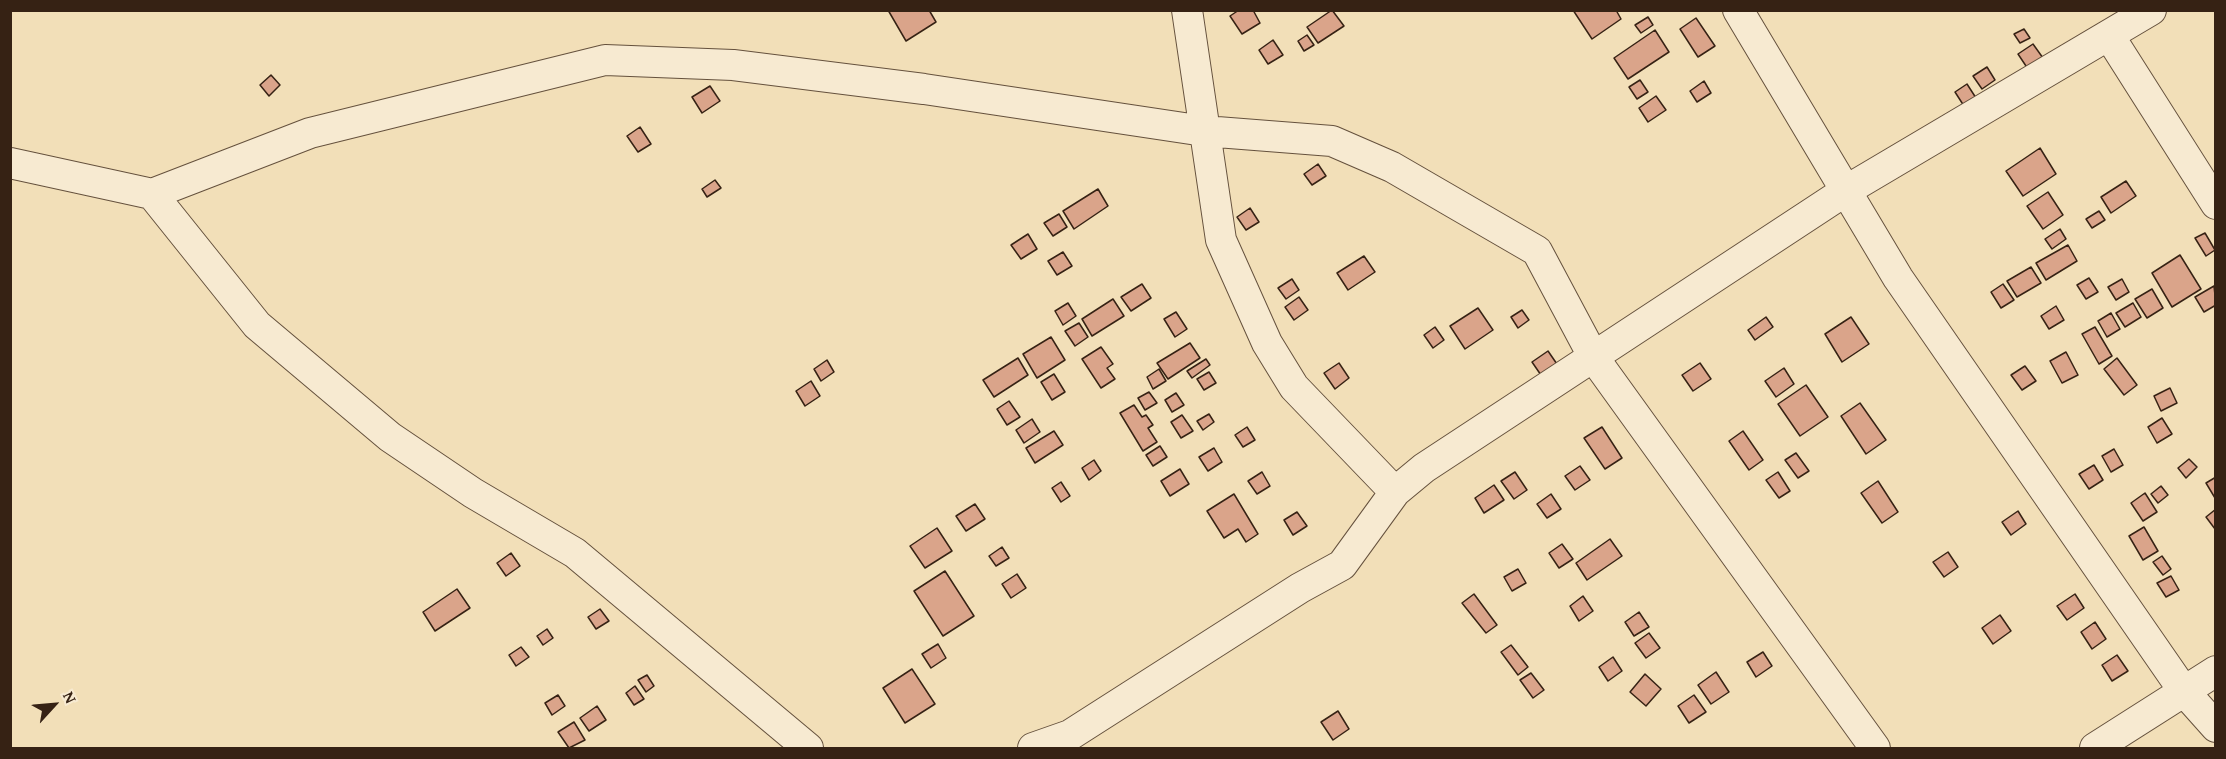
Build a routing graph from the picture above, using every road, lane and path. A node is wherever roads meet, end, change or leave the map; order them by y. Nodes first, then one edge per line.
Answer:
1 (1186, 10) edge
2 (1738, 10) edge
3 (2151, 10) edge
4 (2109, 37) junction
5 (1204, 131) junction
6 (10, 163) edge
7 (1847, 190) junction
8 (152, 194) junction
9 (2216, 204) edge
10 (1594, 358) junction
11 (1395, 492) junction
12 (2216, 670) edge
13 (2183, 690) junction
14 (2216, 727) edge
15 (808, 748) edge
16 (1033, 748) edge
17 (1875, 748) edge
18 (2094, 748) edge

1 - 5 street
2 - 7 street
3 - 4 street
4 - 7 street
4 - 9 street
5 - 8 street
5 - 10 street
5 - 11 street
6 - 8 street
7 - 10 street
7 - 13 street
8 - 15 street
10 - 11 street
10 - 17 street
11 - 16 street
12 - 13 street
13 - 14 street
13 - 18 street

